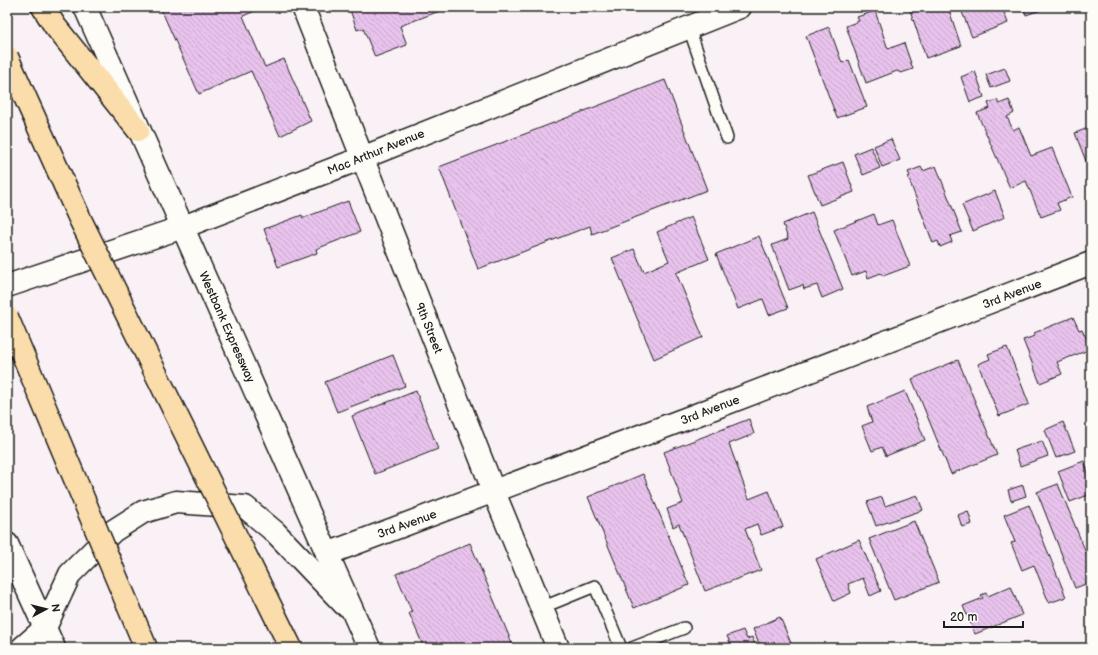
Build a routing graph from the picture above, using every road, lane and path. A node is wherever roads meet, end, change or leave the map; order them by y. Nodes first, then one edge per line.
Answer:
1 (43, 7) edge
2 (84, 7) edge
3 (303, 7) edge
4 (740, 7) edge
5 (689, 28) junction
6 (7, 57) edge
7 (138, 130) junction
8 (727, 138) dead end
9 (362, 158) junction
10 (183, 227) junction
11 (1091, 263) edge
12 (7, 286) edge
13 (7, 317) edge
14 (494, 492) junction
15 (7, 544) edge
16 (327, 554) junction
17 (541, 608) junction
18 (354, 615) junction
19 (45, 628) junction
20 (684, 628) dead end
21 (22, 648) edge
22 (54, 648) edge
23 (146, 648) edge
24 (291, 648) edge
25 (360, 648) edge
26 (369, 648) edge
27 (558, 648) edge
28 (621, 648) edge
29 (632, 648) edge

1 - 7 highway
2 - 7 street, Westbank Expressway
3 - 9 street, 9th Street
4 - 5 street, Mac Arthur Avenue
5 - 8 lane
5 - 9 street, Mac Arthur Avenue
6 - 24 highway, bridge
7 - 10 street, Westbank Expressway
9 - 10 street, Mac Arthur Avenue
9 - 14 street, 9th Street
10 - 12 street, Mac Arthur Avenue
10 - 16 street, Westbank Expressway
11 - 14 street, 3rd Avenue
13 - 23 highway, bridge
14 - 16 street, 3rd Avenue
14 - 17 street, 9th Street
15 - 19 street
16 - 18 street, Westbank Expressway
17 - 27 street, 9th Street
17 - 28 lane
18 - 19 street
18 - 25 street
18 - 26 street, Westbank Expressway
19 - 21 street
19 - 22 street
20 - 29 lane

